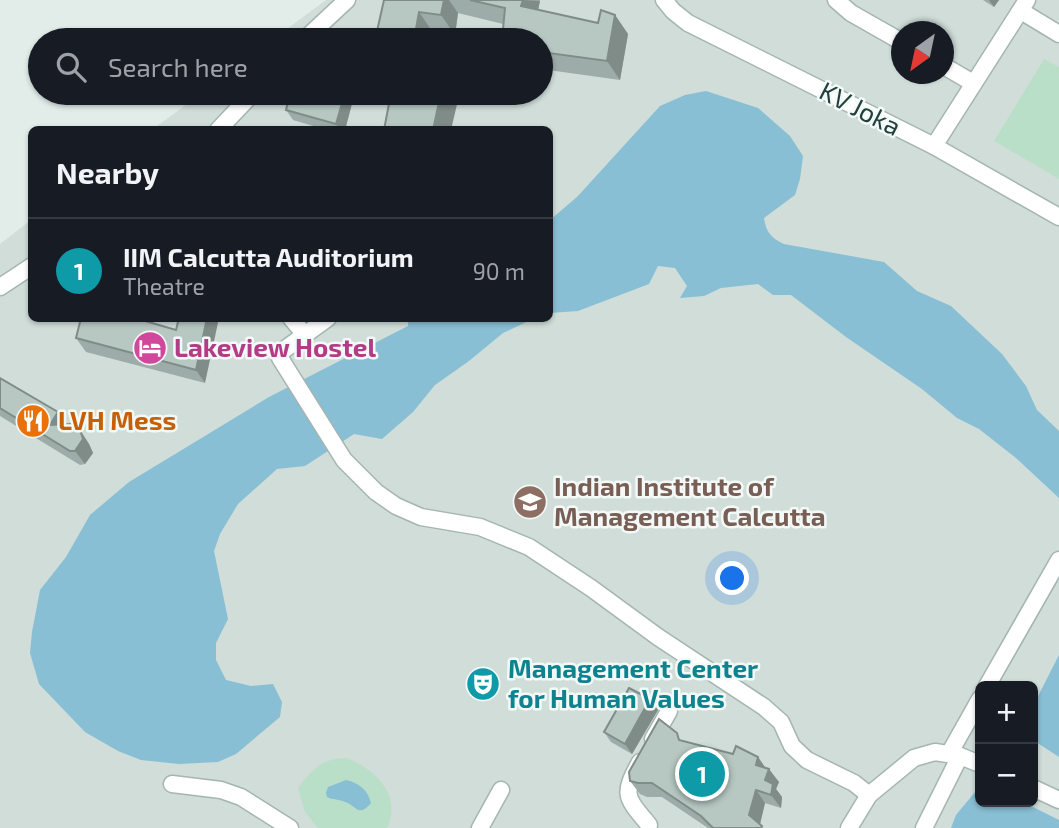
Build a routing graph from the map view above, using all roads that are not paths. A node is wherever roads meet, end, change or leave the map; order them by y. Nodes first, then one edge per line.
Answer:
1 (347, 0) edge
2 (664, 0) edge
3 (836, 0) edge
4 (1024, 6) edge
5 (317, 28) edge
6 (1059, 34) edge
7 (891, 36) edge
8 (954, 72) edge
9 (973, 83) junction
10 (241, 105) edge
11 (245, 105) edge
12 (222, 126) edge
13 (238, 126) edge
14 (934, 146) junction
15 (1059, 217) edge
16 (28, 269) edge
17 (0, 287) edge
18 (294, 322) edge
19 (323, 322) edge
20 (305, 335) junction
21 (1059, 560) edge
22 (990, 681) edge
23 (975, 710) edge
24 (669, 711) dead end
25 (955, 755) junction
26 (975, 762) edge
27 (172, 784) dead end
28 (501, 790) dead end
29 (1038, 790) edge
30 (869, 795) junction
31 (1059, 800) edge
32 (646, 826) edge
33 (290, 828) edge
34 (480, 828) edge
35 (666, 828) edge
36 (849, 828) edge
37 (923, 828) edge

1 - 5 lane
2 - 14 lane, KV Joka
3 - 7 lane
4 - 6 lane
4 - 9 lane
8 - 9 lane
9 - 14 lane
10 - 12 lane
11 - 13 lane
14 - 15 lane, KV Joka
16 - 17 lane
18 - 20 lane
19 - 20 lane
20 - 30 lane
21 - 22 lane
23 - 25 lane
24 - 32 lane
25 - 26 lane
25 - 30 lane
25 - 37 lane
27 - 33 lane
28 - 34 lane
29 - 31 lane
30 - 36 lane
32 - 35 lane

